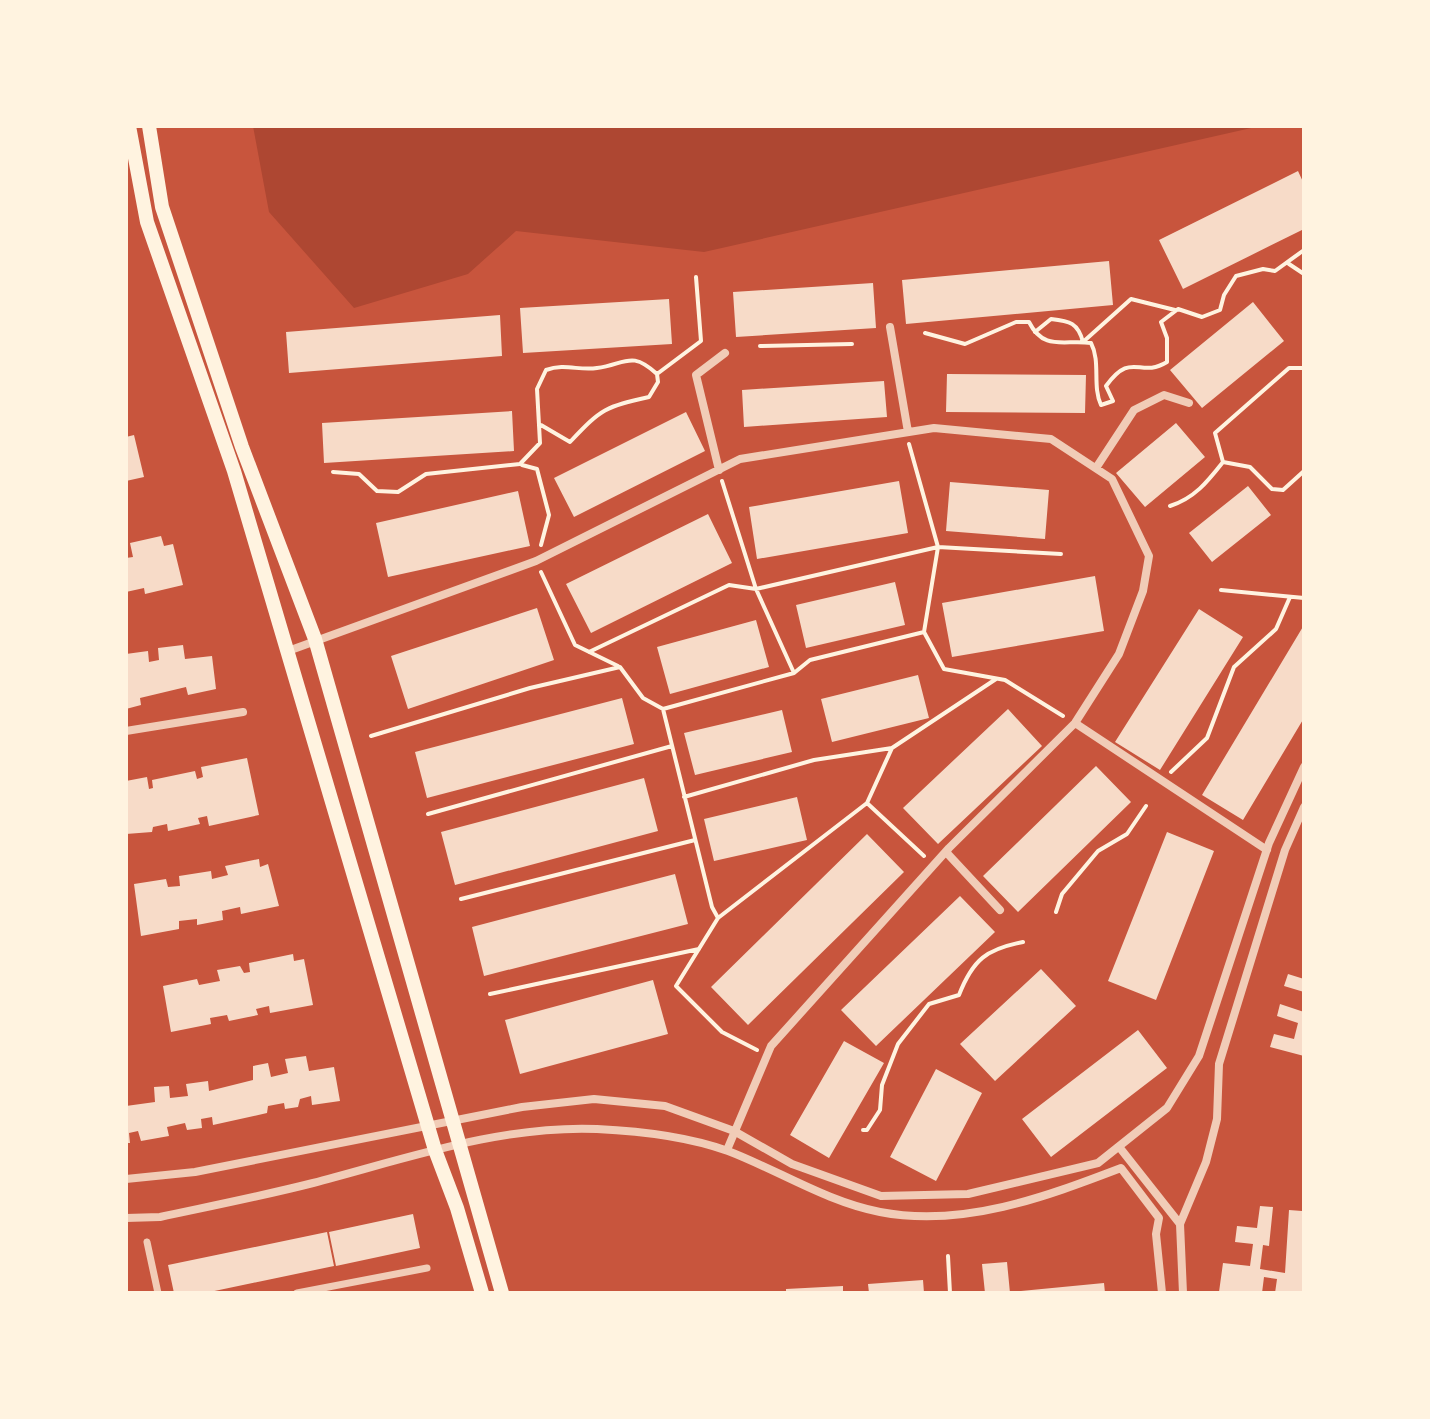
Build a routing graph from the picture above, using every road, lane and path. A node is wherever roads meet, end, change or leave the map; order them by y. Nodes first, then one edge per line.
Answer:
1 (129, 126) edge
2 (149, 126) edge
3 (1304, 250) edge
4 (1289, 264) junction
5 (1304, 274) edge
6 (696, 277) dead end
7 (1176, 311) junction
8 (890, 327) dead end
9 (925, 333) dead end
10 (1034, 333) junction
11 (1083, 342) junction
12 (852, 344) dead end
13 (760, 346) dead end
14 (725, 353) dead end
15 (1304, 368) edge
16 (657, 374) junction
17 (1189, 403) dead end
18 (541, 425) junction
19 (907, 432) junction
20 (1223, 462) junction
21 (520, 464) junction
22 (1096, 468) junction
23 (719, 470) junction
24 (1304, 471) edge
25 (333, 472) dead end
26 (1170, 506) dead end
27 (938, 547) junction
28 (1061, 554) dead end
29 (536, 561) junction
30 (756, 589) junction
31 (1221, 590) dead end
32 (1290, 597) junction
33 (1304, 598) edge
34 (924, 632) junction
35 (315, 639) junction
36 (288, 651) junction
37 (589, 652) junction
38 (620, 667) junction
39 (794, 673) junction
40 (996, 679) junction
41 (663, 709) junction
42 (243, 712) dead end
43 (1075, 723) junction
44 (126, 731) edge
45 (371, 736) dead end
46 (672, 746) junction
47 (892, 748) junction
48 (1304, 767) edge
49 (1170, 773) dead end
50 (684, 797) junction
51 (867, 803) junction
52 (1146, 806) dead end
53 (1304, 807) edge
54 (428, 814) dead end
55 (695, 840) junction
56 (1267, 850) junction
57 (946, 852) junction
58 (924, 856) dead end
59 (461, 899) dead end
60 (1000, 910) dead end
61 (1056, 912) dead end
62 (718, 918) junction
63 (1023, 942) dead end
64 (699, 949) junction
65 (490, 994) dead end
66 (767, 1054) junction
67 (454, 1121) junction
68 (427, 1125) junction
69 (863, 1130) dead end
70 (734, 1131) junction
71 (462, 1145) junction
72 (1120, 1148) junction
73 (435, 1150) junction
74 (727, 1150) junction
75 (126, 1179) edge
76 (126, 1218) edge
77 (1180, 1224) junction
78 (147, 1242) dead end
79 (948, 1256) dead end
80 (427, 1268) dead end
81 (158, 1293) edge
82 (297, 1293) edge
83 (482, 1293) edge
84 (502, 1293) edge
85 (950, 1293) edge
86 (1162, 1293) edge
87 (1183, 1293) edge

1 - 36 main road
2 - 35 main road
3 - 4 path
4 - 5 path
4 - 7 path
6 - 16 path
7 - 11 path
7 - 11 path
8 - 19 street
9 - 10 path
10 - 11 path
10 - 11 path
12 - 13 path
14 - 23 street
15 - 20 path
16 - 18 path
16 - 18 path
17 - 22 street
18 - 21 path
19 - 22 street
19 - 23 street
19 - 27 path
20 - 24 path
20 - 26 path
21 - 25 path
21 - 29 path
22 - 43 street
23 - 29 street
23 - 30 path
27 - 28 path
27 - 30 path
27 - 34 path
29 - 35 street
29 - 37 path
30 - 37 path
30 - 39 path
31 - 32 path
32 - 33 path
32 - 49 path
34 - 39 path
34 - 40 path
35 - 36 street
35 - 67 main road
36 - 68 main road
37 - 38 path
38 - 41 path
38 - 45 path
39 - 41 path
40 - 43 path
40 - 47 path
41 - 46 path
42 - 44 street
43 - 56 street
43 - 57 street
46 - 50 path
46 - 54 path
47 - 50 path
47 - 51 path
48 - 56 street
50 - 55 path
51 - 58 path
51 - 62 path
52 - 61 path
53 - 77 street
55 - 59 path
55 - 62 path
56 - 72 street
57 - 60 street
57 - 66 street
62 - 64 path
63 - 69 path
64 - 65 path
64 - 66 path
66 - 70 street
67 - 68 street
67 - 70 street
67 - 71 main road
68 - 73 main road
68 - 75 street
70 - 72 street
70 - 74 street
71 - 73 street
71 - 74 street
71 - 84 main road
72 - 77 street
73 - 76 street
73 - 83 main road
74 - 86 street
77 - 87 street
78 - 81 street
79 - 85 path
80 - 82 street

